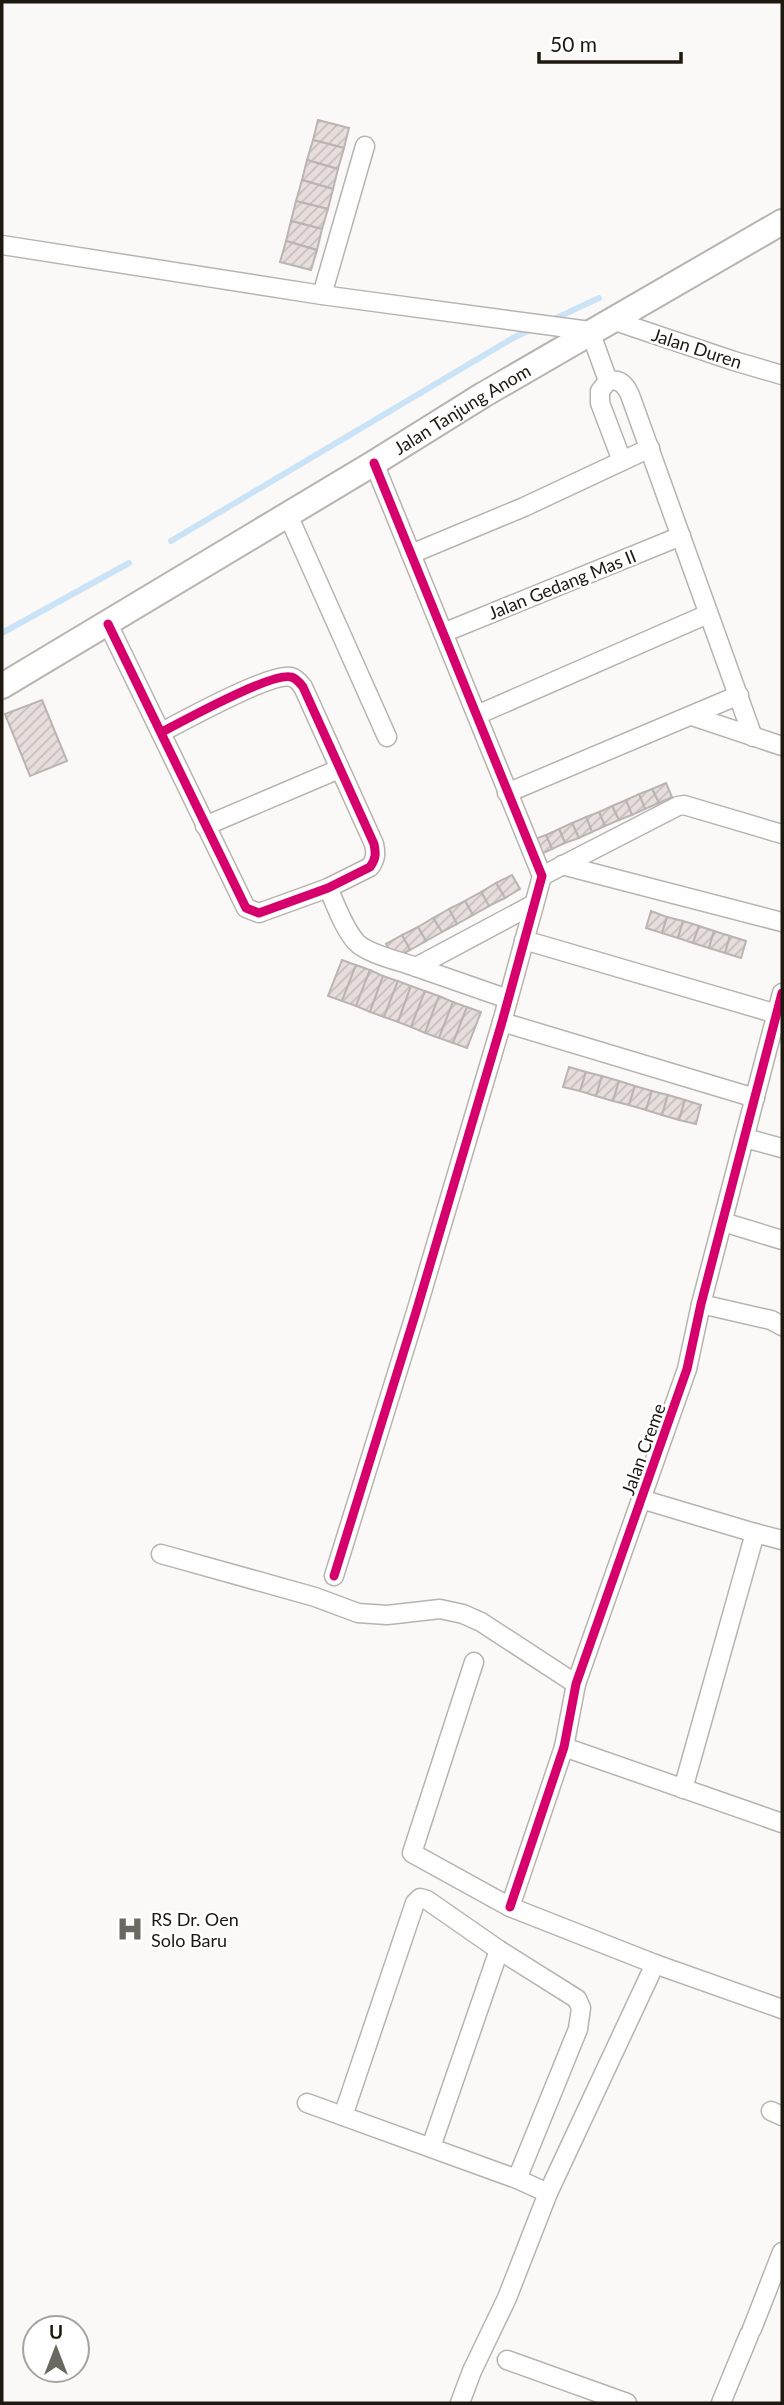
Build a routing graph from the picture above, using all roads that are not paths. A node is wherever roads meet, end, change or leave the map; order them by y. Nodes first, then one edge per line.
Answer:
1 (365, 146) dead end
2 (782, 222) edge
3 (2, 245) edge
4 (322, 295) junction
5 (612, 320) junction
6 (590, 331) junction
7 (782, 375) edge
8 (608, 381) junction
9 (650, 448) junction
10 (622, 461) junction
11 (374, 463) junction
12 (288, 515) junction
13 (681, 536) junction
14 (411, 554) junction
15 (708, 614) junction
16 (108, 624) junction
17 (443, 633) junction
18 (2, 686) edge
19 (739, 695) junction
20 (477, 715) junction
21 (692, 716) junction
22 (162, 732) junction
23 (387, 737) dead end
24 (753, 737) junction
25 (782, 746) edge
26 (339, 769) junction
27 (507, 793) junction
28 (205, 826) junction
29 (782, 834) edge
30 (562, 865) junction
31 (542, 877) junction
32 (328, 888) junction
33 (534, 904) junction
34 (782, 922) edge
35 (524, 940) junction
36 (416, 967) junction
37 (782, 993) edge
38 (508, 999) junction
39 (777, 1014) junction
40 (502, 1022) junction
41 (774, 1059) edge
42 (755, 1098) junction
43 (745, 1138) junction
44 (782, 1148) edge
45 (723, 1222) junction
46 (782, 1240) edge
47 (701, 1304) junction
48 (782, 1326) edge
49 (641, 1499) junction
50 (755, 1533) junction
51 (782, 1540) edge
52 (161, 1554) dead end
53 (334, 1576) dead end
54 (474, 1662) dead end
55 (576, 1684) junction
56 (564, 1746) junction
57 (683, 1789) junction
58 (782, 1823) edge
59 (510, 1908) junction
60 (499, 1950) junction
61 (655, 1964) junction
62 (782, 2009) edge
63 (307, 2103) dead end
64 (343, 2116) junction
65 (431, 2147) junction
66 (517, 2179) junction
67 (548, 2193) junction
68 (781, 2260) edge
69 (507, 2360) dead end
70 (460, 2403) edge
71 (627, 2403) edge
72 (721, 2403) edge

1 - 4 street
2 - 5 main road, Jalan Tanjung Anom
3 - 4 street
4 - 6 street
5 - 6 main road, Jalan Tanjung Anom
5 - 7 street, Jalan Duren
6 - 8 street
6 - 11 main road, Jalan Tanjung Anom
8 - 9 street
8 - 10 street
9 - 10 street
9 - 13 street
10 - 14 street
11 - 12 main road, Jalan Tanjung Anom
11 - 14 street
12 - 16 main road, Jalan Tanjung Anom
12 - 23 street
13 - 15 street
13 - 17 street, Jalan Gedang Mas II
14 - 17 street
15 - 19 street
15 - 20 street
16 - 18 main road, Jalan Tanjung Anom
16 - 22 street
17 - 20 street
19 - 21 street
19 - 24 street
20 - 27 street
21 - 24 street
21 - 27 street
22 - 26 street
22 - 28 street
24 - 25 street
26 - 28 street
26 - 32 street
27 - 31 street
28 - 32 street
29 - 30 street
30 - 31 street
30 - 34 street
31 - 33 street
32 - 36 street
33 - 35 street
33 - 36 street
35 - 38 street
35 - 39 street
36 - 38 street
37 - 39 street, Jalan Creme
38 - 40 street
39 - 41 street, Jalan Creme
40 - 42 street
40 - 53 street
41 - 42 street, Jalan Creme
42 - 43 street, Jalan Creme
43 - 44 street
43 - 45 street, Jalan Creme
45 - 46 street
45 - 47 street, Jalan Creme
47 - 48 street
47 - 49 street, Jalan Creme
49 - 50 street
49 - 55 street, Jalan Creme
50 - 51 street
50 - 57 street
52 - 55 street
54 - 59 street
55 - 56 street, Jalan Creme
56 - 57 street
56 - 59 street, Jalan Creme
57 - 58 street
59 - 61 street
60 - 64 street
60 - 65 street
60 - 66 street
61 - 62 street
61 - 67 street
63 - 64 street
64 - 65 street
65 - 66 street
66 - 67 street
67 - 70 street
68 - 72 street
69 - 71 street

